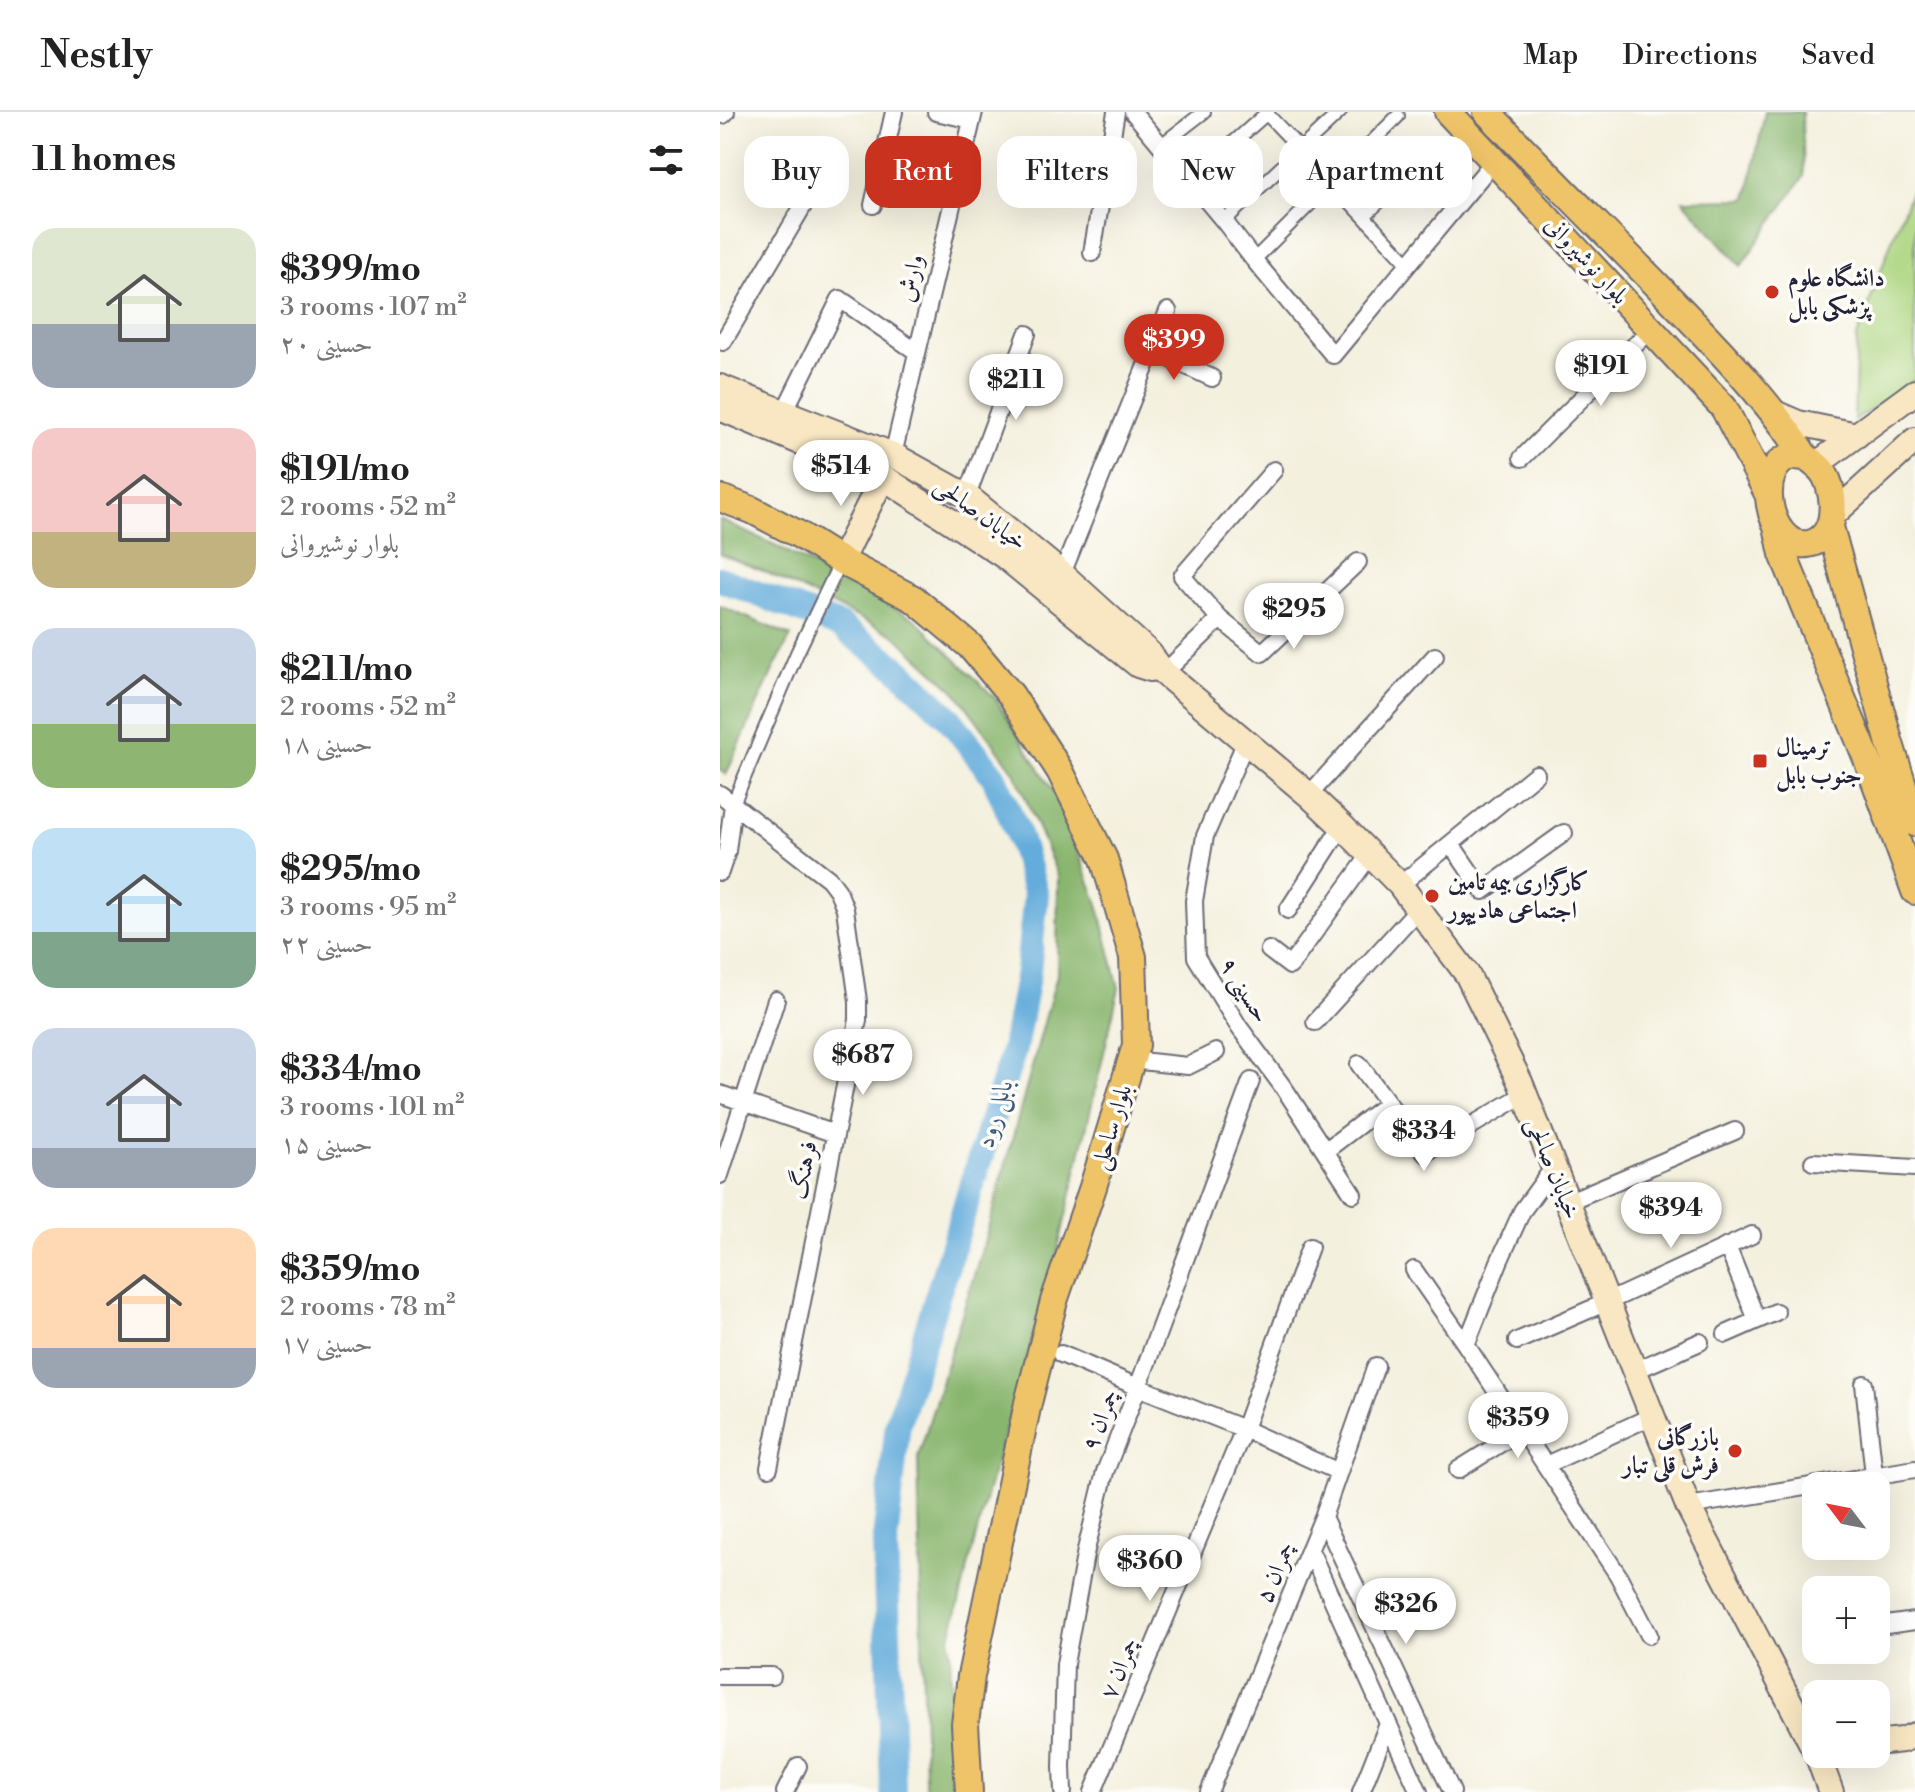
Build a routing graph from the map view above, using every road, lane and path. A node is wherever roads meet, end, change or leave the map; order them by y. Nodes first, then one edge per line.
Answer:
1 (894, 112) edge
2 (936, 112) edge
3 (1116, 112) edge
4 (1133, 112) edge
5 (1204, 112) edge
6 (1266, 112) edge
7 (1340, 112) edge
8 (1448, 112) edge
9 (1487, 112) edge
10 (973, 116) edge
11 (1398, 116) dead end
12 (889, 136) edge
13 (1173, 136) edge
14 (1240, 136) edge
15 (1288, 136) edge
16 (1314, 136) edge
17 (1378, 136) edge
18 (1153, 137) edge
19 (1494, 161) junction
20 (1279, 169) edge
21 (802, 208) edge
22 (1213, 208) edge
23 (1305, 208) edge
24 (1356, 208) edge
25 (1373, 208) edge
26 (1364, 216) junction
27 (1224, 221) junction
28 (1092, 253) dead end
29 (1254, 260) junction
30 (1408, 263) junction
31 (1168, 311) dead end
32 (1651, 329) junction
33 (1027, 334) dead end
34 (720, 340) edge
35 (1152, 350) junction
36 (917, 352) junction
37 (1212, 378) dead end
38 (1751, 385) junction
39 (720, 387) edge
40 (1907, 398) edge
41 (720, 408) edge
42 (1724, 408) junction
43 (784, 412) junction
44 (1775, 413) junction
45 (1857, 435) junction
46 (1910, 444) edge
47 (893, 455) junction
48 (1522, 458) dead end
49 (1812, 461) junction
50 (1274, 470) dead end
51 (883, 477) junction
52 (1768, 494) junction
53 (967, 496) junction
54 (720, 498) edge
55 (1831, 521) junction
56 (1777, 526) junction
57 (841, 561) junction
58 (1358, 562) dead end
59 (1062, 574) junction
60 (1220, 619) junction
61 (1435, 656) dead end
62 (1164, 673) junction
63 (1246, 741) junction
64 (1536, 774) dead end
65 (1309, 795) junction
66 (726, 799) edge
67 (720, 820) edge
68 (1915, 823) edge
69 (1342, 826) junction
70 (1564, 833) dead end
71 (1451, 844) junction
72 (1370, 855) junction
73 (720, 872) edge
74 (1400, 885) junction
75 (1915, 891) edge
76 (1418, 909) junction
77 (1288, 910) dead end
78 (1269, 950) dead end
79 (776, 1000) dead end
80 (1315, 1022) dead end
81 (1216, 1052) dead end
82 (1131, 1060) junction
83 (1359, 1064) dead end
84 (1251, 1081) dead end
85 (720, 1094) edge
86 (1525, 1094) junction
87 (743, 1102) junction
88 (1388, 1103) junction
89 (1735, 1131) dead end
90 (835, 1134) junction
91 (1325, 1151) junction
92 (1813, 1162) dead end
93 (1554, 1167) junction
94 (1915, 1168) edge
95 (720, 1175) edge
96 (1353, 1194) dead end
97 (1567, 1202) junction
98 (1752, 1235) dead end
99 (1727, 1246) junction
100 (1310, 1247) dead end
101 (1414, 1270) dead end
102 (1607, 1302) junction
103 (1776, 1312) dead end
104 (1757, 1320) junction
105 (1726, 1334) dead end
106 (1517, 1341) dead end
107 (1700, 1342) dead end
108 (1466, 1345) junction
109 (1061, 1354) dead end
110 (1376, 1366) dead end
111 (1634, 1371) junction
112 (1864, 1384) dead end
113 (1138, 1387) junction
114 (1652, 1416) junction
115 (1244, 1429) junction
116 (1522, 1430) junction
117 (1546, 1465) junction
118 (769, 1468) dead end
119 (1915, 1469) edge
120 (1458, 1470) dead end
121 (1339, 1472) junction
122 (1874, 1472) edge
123 (1890, 1473) edge
124 (1802, 1487) edge
125 (1688, 1506) junction
126 (1323, 1517) junction
127 (1310, 1550) junction
128 (1915, 1621) edge
129 (1890, 1624) edge
130 (1649, 1635) dead end
131 (720, 1676) edge
132 (772, 1676) dead end
133 (1388, 1724) junction
134 (1802, 1724) edge
135 (1915, 1735) edge
136 (1890, 1741) edge
137 (798, 1766) dead end
138 (1822, 1768) edge
139 (785, 1792) edge
140 (969, 1792) edge
141 (1063, 1792) edge
142 (1093, 1792) edge
143 (1209, 1792) edge
144 (1361, 1792) edge
145 (1419, 1792) edge
146 (1452, 1792) edge
147 (1831, 1792) edge

1 - 12 street
2 - 10 street
3 - 28 street
4 - 18 street
5 - 13 street
6 - 14 street
6 - 15 street
7 - 16 street
8 - 19 main road, بلوار نوشیروانی
9 - 38 main road, بلوار نوشیروانی
10 - 36 street, وارش
11 - 17 street
19 - 30 street
19 - 32 main road, بلوار نوشیروانی
20 - 27 street
21 - 34 street
22 - 27 street
23 - 29 street
24 - 26 street
25 - 26 street
26 - 30 street
27 - 29 street
29 - 30 street
31 - 35 street
32 - 42 main road, بلوار نوشیروانی
32 - 48 street
33 - 53 street
35 - 37 street
35 - 59 street
36 - 43 street
36 - 47 street, وارش
38 - 42 main road
38 - 44 main road, بلوار نوشیروانی
39 - 43 main road, خيابان صالحی
40 - 45 main road
40 - 46 main road
41 - 51 main road, خيابان صالحی
42 - 52 main road, بلوار نوشیروانی
43 - 47 main road, خيابان صالحی
44 - 45 main road
44 - 49 main road, بلوار نوشیروانی
45 - 49 main road
46 - 55 main road
47 - 53 main road, خيابان صالحی
49 - 52 main road
49 - 55 main road
50 - 60 street
51 - 57 main road
51 - 62 main road, خيابان صالحی
52 - 56 main road
53 - 59 main road, خيابان صالحی
54 - 57 main road, بلوار ساحلی
55 - 56 main road
55 - 68 main road
56 - 75 main road
57 - 66 street
57 - 82 main road, بلوار ساحلی
58 - 60 street
59 - 62 main road, خيابان صالحی
60 - 62 street
61 - 65 street
62 - 63 main road, خيابان صالحی
63 - 65 main road, خيابان صالحی
63 - 91 street, حسینی ٩
64 - 71 street
65 - 69 main road, خيابان صالحی
66 - 67 street
66 - 73 street
66 - 90 street, فرهنگ
69 - 72 main road, خيابان صالحی
69 - 77 street
70 - 71 street
71 - 74 street
72 - 74 main road, خيابان صالحی
72 - 78 street
74 - 76 main road, خيابان صالحی
76 - 80 street
76 - 86 main road, خيابان صالحی
79 - 87 street
81 - 82 street
82 - 140 main road, بلوار ساحلی
83 - 88 street
84 - 113 street, چمران ۹
85 - 87 street
86 - 88 street
86 - 93 main road, خيابان صالحی
87 - 90 street
87 - 95 street
88 - 91 street
89 - 97 street
90 - 118 street, فرهنگ
91 - 96 street, حسینی ٩
92 - 94 street
93 - 97 main road, خيابان صالحی
93 - 108 street
97 - 102 main road, خيابان صالحی
98 - 99 street
99 - 102 street
99 - 104 street
100 - 115 street, چمران ۷
101 - 108 street
102 - 106 street
102 - 111 main road, خيابان صالحی
103 - 104 street
104 - 105 street
107 - 111 street
108 - 116 street
109 - 113 street
110 - 121 street, چمران ۵
111 - 114 main road, خيابان صالحی
112 - 122 street
113 - 115 street
113 - 141 street, چمران ۹
114 - 117 street
114 - 125 main road, خيابان صالحی
115 - 121 street
115 - 142 street, چمران ۷
116 - 117 street
116 - 120 street
117 - 130 street
119 - 123 street
121 - 126 street, چمران ۵
124 - 125 street
125 - 134 main road, خيابان صالحی
126 - 127 street, چمران ۵
126 - 146 street
127 - 133 street
127 - 143 street, چمران ۵
128 - 129 street
131 - 132 street
133 - 144 street
133 - 145 street
135 - 136 main road
137 - 139 street
138 - 147 main road, خيابان صالحی

